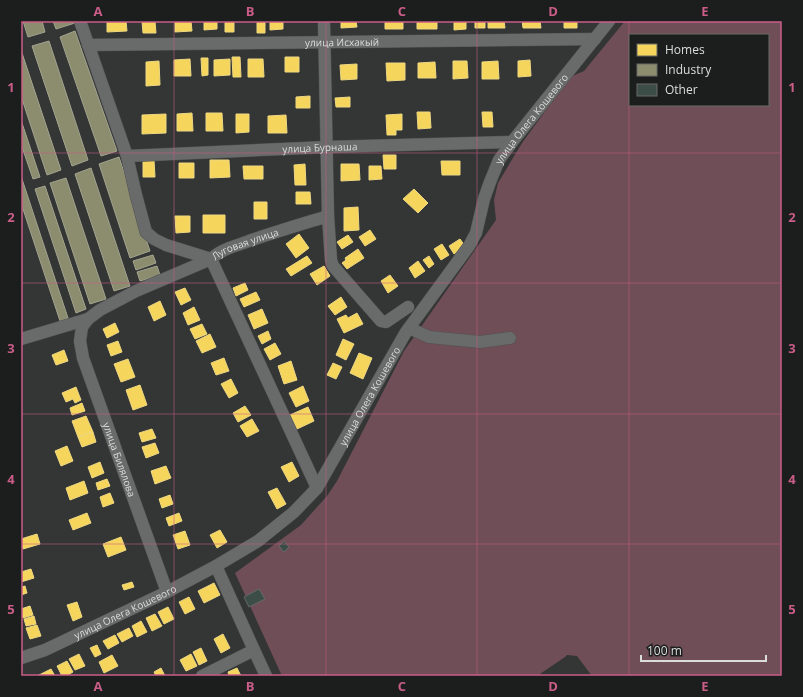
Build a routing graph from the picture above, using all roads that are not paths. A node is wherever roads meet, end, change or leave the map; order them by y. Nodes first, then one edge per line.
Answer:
1 (80, 21) edge
2 (324, 21) edge
3 (609, 21) edge
4 (595, 39) junction
5 (324, 42) junction
6 (88, 45) junction
7 (512, 142) junction
8 (327, 147) junction
9 (127, 156) junction
10 (328, 216) junction
11 (211, 259) junction
12 (408, 307) dead end
13 (85, 323) junction
14 (410, 328) junction
15 (21, 338) edge
16 (510, 338) dead end
17 (317, 488) junction
18 (216, 566) junction
19 (167, 592) junction
20 (254, 650) junction
21 (21, 658) edge
22 (202, 676) edge
23 (266, 676) edge

1 - 6 street
2 - 5 street
3 - 4 street, улица Олега Кошевого
4 - 5 street, улица Исхакый
4 - 7 street, улица Олега Кошевого
5 - 6 street, улица Исхакый
5 - 8 street
6 - 9 street
7 - 8 street, улица Бурнаша
7 - 14 street, улица Олега Кошевого
8 - 9 street, улица Бурнаша
8 - 10 street
9 - 11 street
10 - 11 street, Луговая улица
10 - 12 street
11 - 13 street
11 - 17 street, Луговая улица
13 - 15 street
13 - 19 street, улица Билялова
14 - 16 street
14 - 17 street, улица Олега Кошевого
17 - 18 street, улица Олега Кошевого
18 - 19 street, улица Олега Кошевого
18 - 20 street
19 - 21 street, улица Олега Кошевого
20 - 22 street
20 - 23 street

